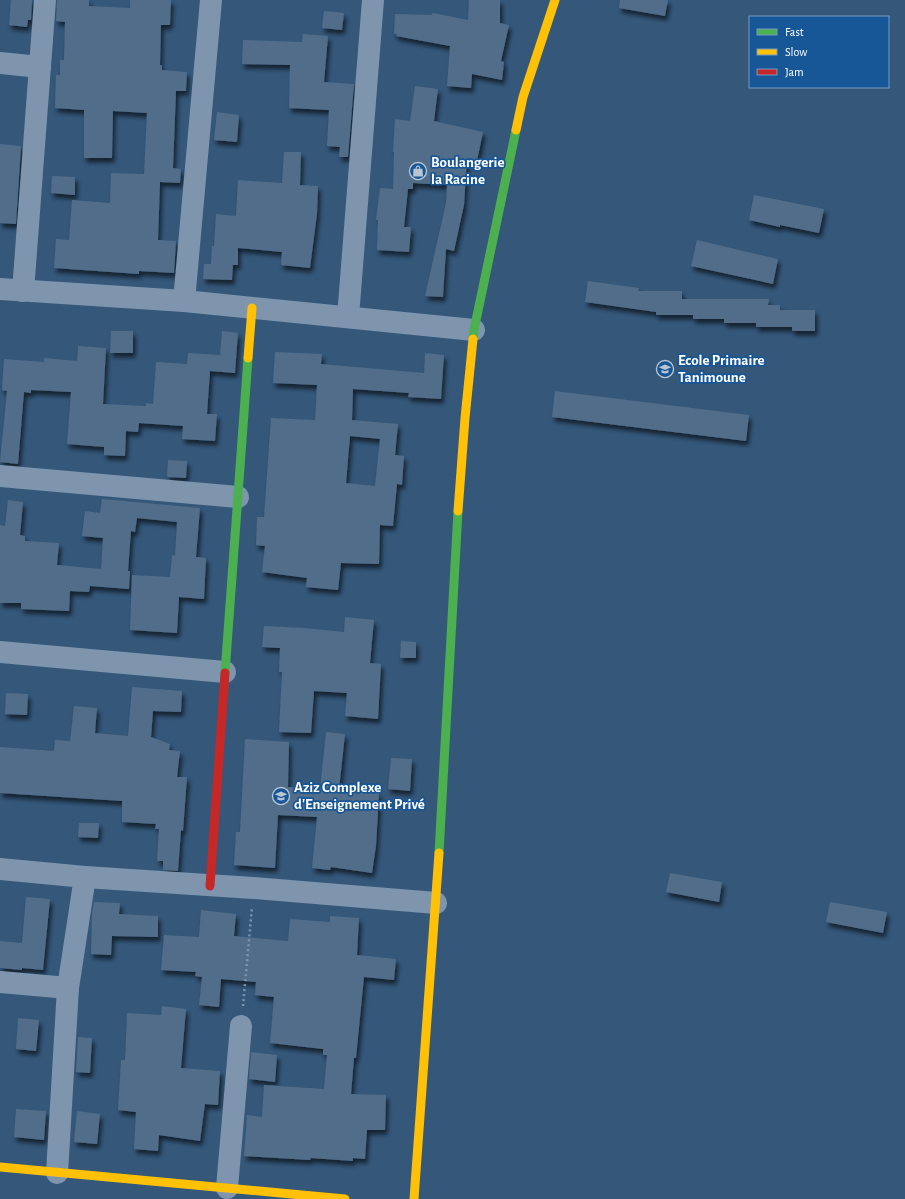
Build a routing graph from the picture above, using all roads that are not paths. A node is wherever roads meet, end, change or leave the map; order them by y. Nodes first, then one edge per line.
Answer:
1 (45, 0) edge
2 (211, 0) edge
3 (373, 0) edge
4 (555, 0) edge
5 (0, 63) edge
6 (40, 67) junction
7 (0, 289) edge
8 (23, 291) junction
9 (184, 301) junction
10 (252, 308) junction
11 (348, 317) junction
12 (474, 330) junction
13 (0, 476) edge
14 (238, 497) junction
15 (0, 652) edge
16 (225, 672) junction
17 (0, 869) edge
18 (85, 877) junction
19 (210, 886) junction
20 (436, 903) junction
21 (0, 982) edge
22 (68, 988) junction
23 (241, 1026) road end
24 (0, 1167) edge
25 (57, 1172) junction
26 (227, 1188) junction
27 (192, 1192) edge
28 (345, 1199) edge
29 (414, 1199) edge

1 - 6 street
2 - 9 street
3 - 11 street
4 - 12 street
5 - 6 street
6 - 8 street
7 - 8 street
8 - 9 street
9 - 10 street
10 - 11 street
10 - 14 street
11 - 12 street
12 - 20 street
13 - 14 street
14 - 16 street
15 - 16 street
16 - 19 street
17 - 18 street
18 - 19 street
18 - 22 street
19 - 20 street
20 - 29 street
21 - 22 street
22 - 25 street
23 - 26 street
24 - 25 street
25 - 27 street
26 - 27 street
26 - 28 street

